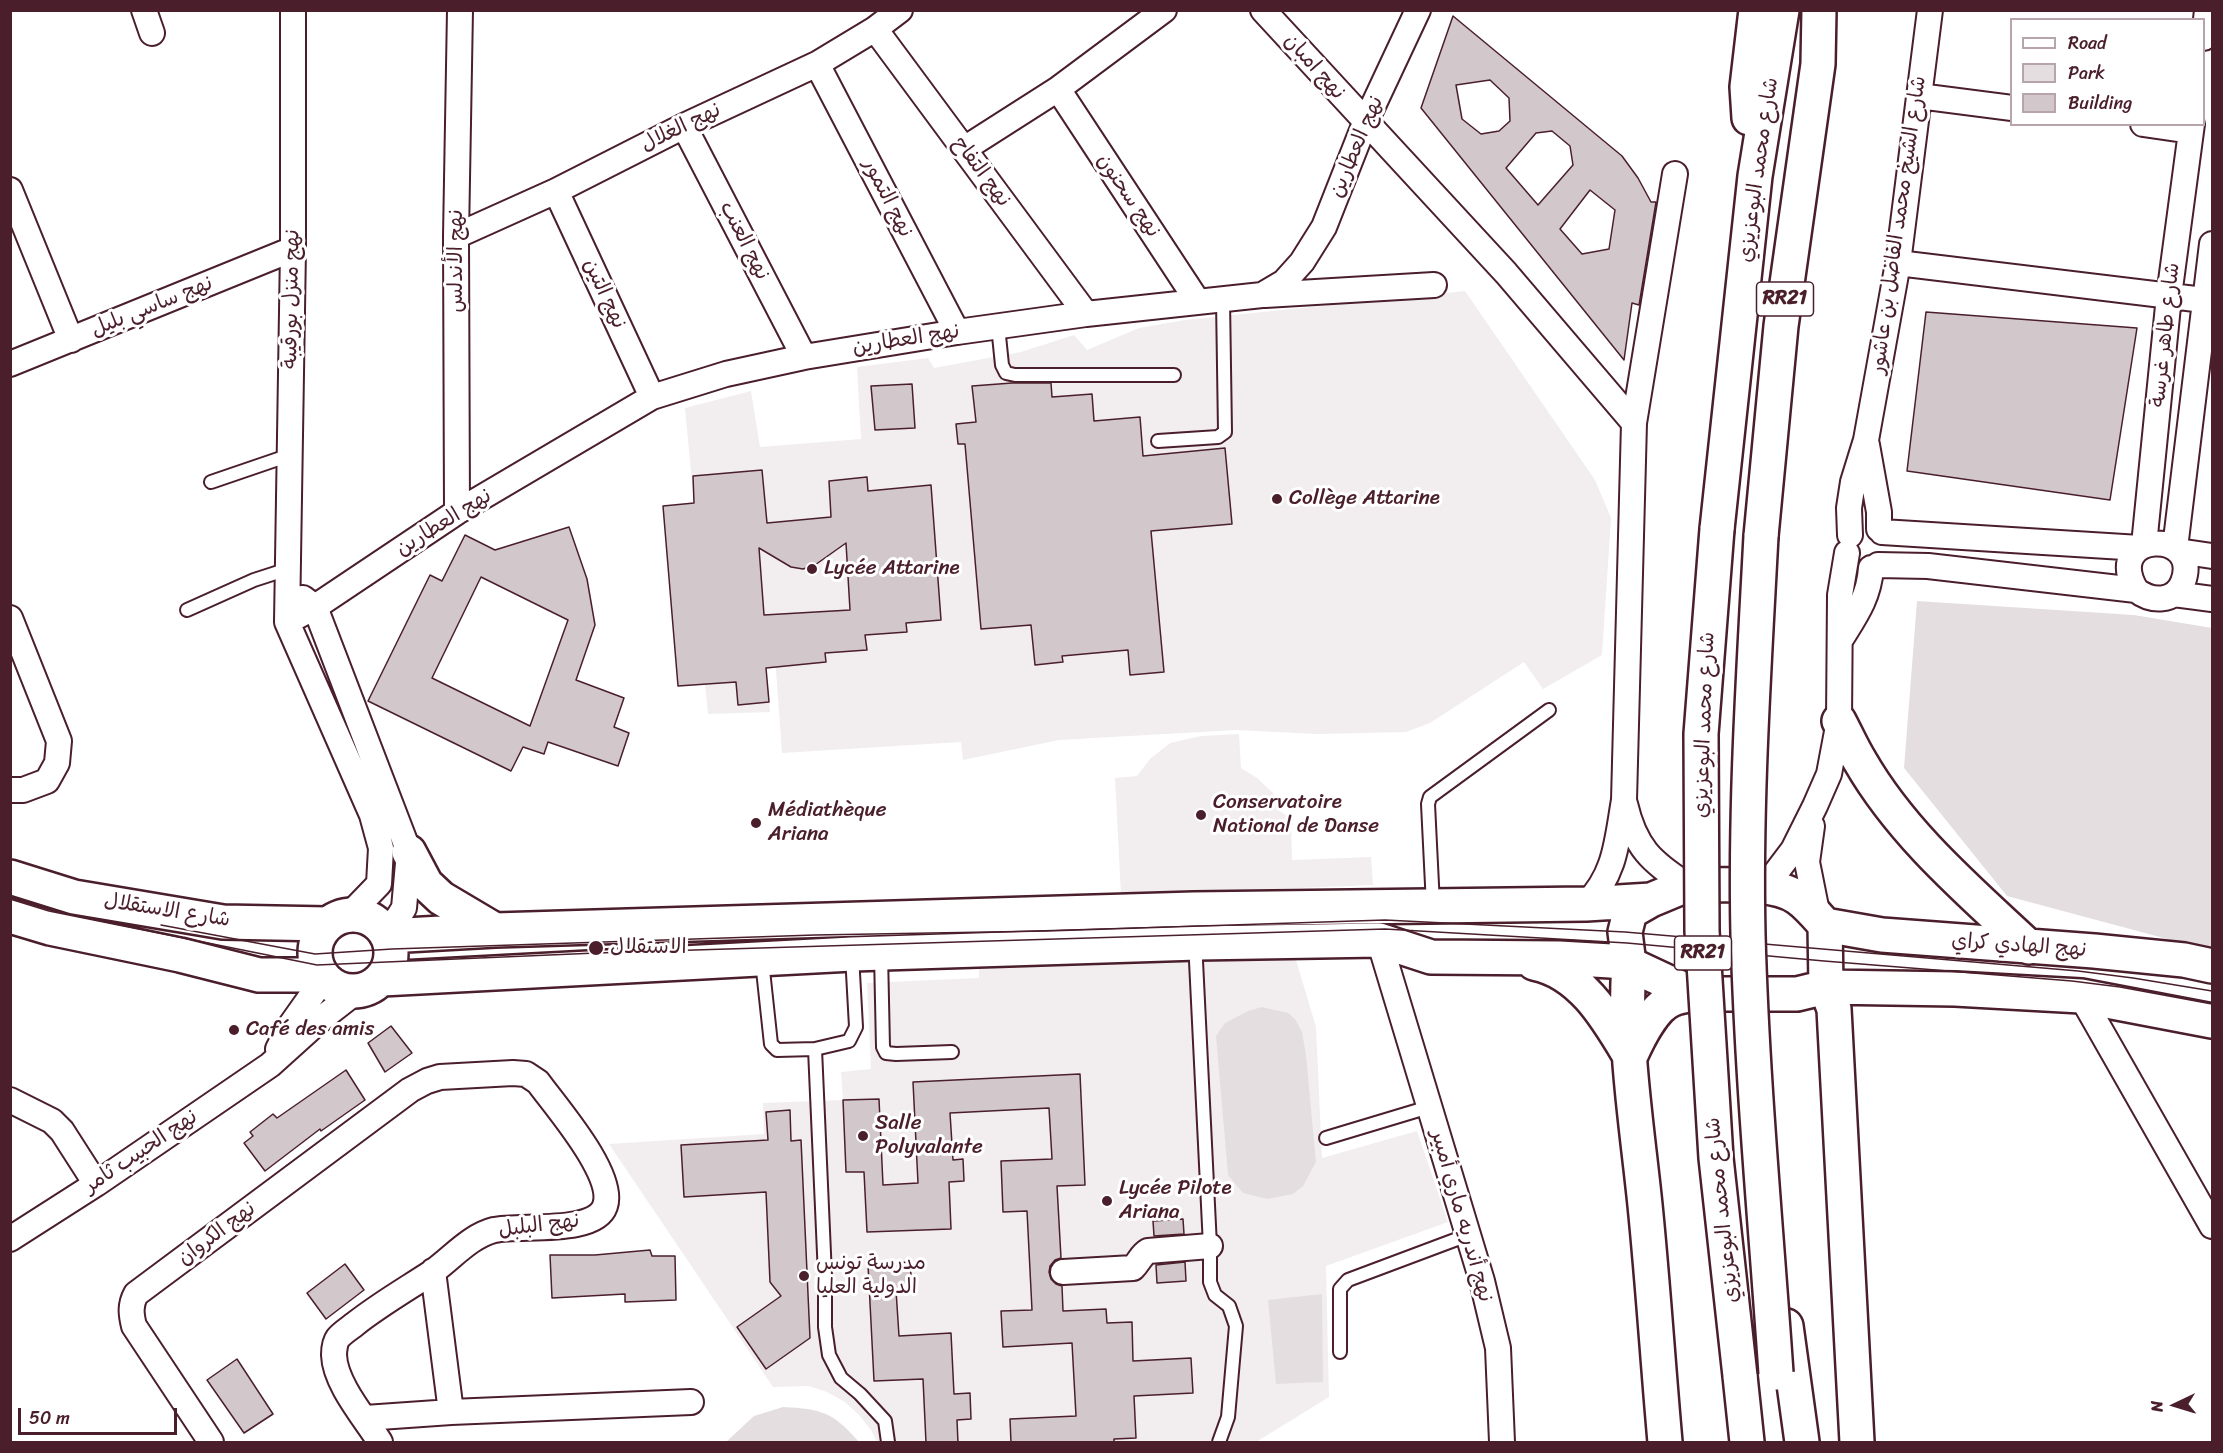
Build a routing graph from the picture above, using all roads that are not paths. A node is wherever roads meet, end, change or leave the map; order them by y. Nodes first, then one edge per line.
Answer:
1 (144, 10) edge
2 (293, 10) edge
3 (460, 10) edge
4 (900, 10) edge
5 (1164, 10) edge
6 (1263, 10) edge
7 (1418, 10) edge
8 (1756, 10) edge
9 (1782, 10) edge
10 (1820, 10) edge
11 (1838, 10) edge
12 (1930, 10) edge
13 (2207, 10) edge
14 (875, 29) junction
15 (2205, 29) edge
16 (152, 33) dead end
17 (817, 64) junction
18 (1818, 64) junction
19 (1058, 89) junction
20 (1919, 96) junction
21 (2010, 108) edge
22 (1365, 123) junction
23 (684, 126) junction
24 (2168, 126) edge
25 (2192, 128) edge
26 (964, 149) junction
27 (1675, 174) dead end
28 (1755, 176) junction
29 (10, 190) edge
30 (556, 190) junction
31 (456, 236) junction
32 (2212, 244) edge
33 (293, 249) junction
34 (1898, 263) junction
35 (1434, 285) dead end
36 (1262, 296) junction
37 (2169, 296) junction
38 (1223, 300) junction
39 (2209, 301) edge
40 (1198, 302) junction
41 (1086, 314) junction
42 (998, 326) junction
43 (957, 332) junction
44 (71, 340) junction
45 (804, 357) junction
46 (10, 364) edge
47 (1174, 375) dead end
48 (652, 397) junction
49 (1634, 423) junction
50 (1866, 440) junction
51 (1158, 441) dead end
52 (290, 455) junction
53 (211, 482) dead end
54 (457, 512) junction
55 (1881, 531) junction
56 (1849, 544) junction
57 (2142, 547) junction
58 (2176, 550) junction
59 (2212, 556) edge
60 (1875, 566) junction
61 (289, 578) junction
62 (2136, 590) junction
63 (2174, 594) junction
64 (2212, 599) edge
65 (315, 606) junction
66 (187, 610) dead end
67 (10, 618) edge
68 (287, 622) junction
69 (1841, 639) junction
70 (1549, 710) dead end
71 (1839, 720) junction
72 (10, 790) edge
73 (1624, 800) junction
74 (1815, 806) junction
75 (409, 852) junction
76 (10, 877) edge
77 (1687, 885) junction
78 (1765, 887) junction
79 (1651, 900) junction
80 (1586, 904) junction
81 (1433, 906) junction
82 (10, 916) edge
83 (338, 919) junction
84 (1822, 921) junction
85 (495, 930) junction
86 (388, 935) junction
87 (1379, 940) junction
88 (1197, 943) junction
89 (2029, 947) junction
90 (866, 954) junction
91 (1431, 957) junction
92 (1509, 958) junction
93 (761, 959) junction
94 (1629, 964) junction
95 (2212, 966) edge
96 (323, 976) junction
97 (369, 985) junction
98 (1826, 987) junction
99 (1693, 994) junction
100 (1395, 995) junction
101 (2081, 996) junction
102 (2212, 1021) edge
103 (815, 1049) junction
104 (952, 1052) dead end
105 (1630, 1057) junction
106 (270, 1065) junction
107 (440, 1077) joint
108 (10, 1100) edge
109 (1429, 1107) junction
110 (1326, 1137) dead end
111 (96, 1184) junction
112 (2212, 1226) edge
113 (1468, 1236) junction
114 (10, 1239) edge
115 (1210, 1246) junction
116 (433, 1271) junction
117 (1064, 1272) dead end
118 (1340, 1352) dead end
119 (1784, 1368) junction
120 (692, 1402) dead end
121 (451, 1412) junction
122 (365, 1418) junction
123 (211, 1443) edge
124 (380, 1443) edge
125 (888, 1443) edge
126 (1219, 1443) edge
127 (1502, 1443) edge
128 (1665, 1443) edge
129 (1747, 1443) edge
130 (1786, 1443) edge
131 (1802, 1443) edge
132 (1857, 1443) edge

1 - 16 street
2 - 33 street, نهج منزل بورقيبة
3 - 31 street, نهج الأندلس
4 - 14 street, نهج الغلال
5 - 19 street
6 - 22 street, نهج امبان
7 - 22 street, نهج العطارين
8 - 28 main road
9 - 28 main road, شارع محمد البوعزيزي / RR21
10 - 18 main road, شارع محمد البوعزيزي / RR21
11 - 18 main road
12 - 20 street, شارع الشيخ محمد الفاضل بن عاشور
13 - 15 street
14 - 17 street, نهج الغلال
14 - 26 street, نهج التفاح
17 - 23 street, نهج الغلال
17 - 43 street, نهج التمور
18 - 119 main road, شارع محمد البوعزيزي / RR21, bridge
19 - 26 street
19 - 40 street, نهج سحنون
20 - 21 street
20 - 34 street, شارع الشيخ محمد الفاضل بن عاشور
22 - 36 street, نهج العطارين
22 - 49 street, نهج امبان
23 - 30 street, نهج الغلال
23 - 45 street, نهج العنب
24 - 25 street
25 - 37 street, شارع طاهر غرسة
26 - 41 street, نهج التفاح
27 - 49 street
28 - 129 main road, شارع محمد البوعزيزي / RR21, bridge
29 - 44 street
30 - 31 street, نهج الغلال
30 - 48 street, نهج التين
31 - 54 street, نهج الأندلس
32 - 39 street, شارع طاهر غرسة
33 - 44 street, نهج ساسي بليل
33 - 52 street, نهج منزل بورقيبة
34 - 37 street
34 - 50 street, شارع الشيخ محمد الفاضل بن عاشور
35 - 36 street
36 - 38 street, نهج العطارين
37 - 39 street
37 - 57 street, شارع طاهر غرسة
38 - 40 street, نهج العطارين
38 - 51 lane
39 - 58 street, شارع طاهر غرسة
40 - 41 street, نهج العطارين
41 - 42 street, نهج العطارين
42 - 43 street, نهج العطارين
42 - 47 lane
43 - 45 street, نهج العطارين
44 - 46 street, نهج ساسي بليل
45 - 48 street, نهج العطارين
48 - 54 street, نهج العطارين
49 - 73 street
50 - 55 street
50 - 56 street
52 - 53 lane
52 - 61 street, نهج منزل بورقيبة
54 - 65 street, نهج العطارين
55 - 56 street
55 - 57 street
55 - 60 street
56 - 60 street
56 - 69 street
57 - 58 street
57 - 62 street
58 - 59 street
58 - 63 street
60 - 62 street
60 - 69 street
61 - 65 street
61 - 66 lane
61 - 68 street, نهج منزل بورقيبة
62 - 63 street
63 - 64 street
65 - 68 street, نهج العطارين
65 - 75 street
67 - 72 street
68 - 83 street
69 - 71 street
70 - 81 lane
71 - 74 street
71 - 89 main road
73 - 77 street
73 - 80 street
74 - 78 street
74 - 84 street
75 - 85 main road
75 - 86 street
76 - 83 main road, شارع الاستقلال
77 - 78 main road
77 - 79 main road
78 - 84 main road
79 - 80 main road
79 - 94 main road
80 - 81 main road
81 - 85 main road
82 - 96 main road, شارع الاستقلال
83 - 86 main road
83 - 96 main road
84 - 89 main road, نهج الهادي كراي
84 - 98 main road
85 - 86 main road
86 - 97 main road
87 - 88 main road
87 - 91 main road
87 - 100 street, نهج أندريه ماري أمبير
88 - 90 main road
88 - 115 lane
89 - 95 main road, نهج الهادي كراي
90 - 93 main road
90 - 103 lane
90 - 104 lane
91 - 92 main road
91 - 100 street
92 - 94 main road
92 - 105 main road
93 - 97 main road
93 - 103 lane
94 - 99 main road
94 - 105 main road
96 - 97 main road
96 - 106 street, نهج الحبيب ثامر
97 - 106 street, نهج الحبيب ثامر
98 - 99 main road
98 - 101 main road
98 - 132 main road
99 - 105 main road
100 - 109 street, نهج أندريه ماري أمبير
101 - 102 main road
101 - 112 street
103 - 125 lane
105 - 128 main road
106 - 111 street, نهج الحبيب ثامر
107 - 116 street, نهج البلبل
107 - 123 street, نهج الكروان
108 - 111 street
109 - 110 lane
109 - 113 street, نهج أندريه ماري أمبير
111 - 114 street, نهج الحبيب ثامر
113 - 118 lane
113 - 127 street, نهج أندريه ماري أمبير
115 - 117 street
115 - 126 lane
116 - 121 street
116 - 122 street, نهج البلبل
119 - 130 main road, شارع محمد البوعزيزي / RR21
119 - 131 main road
120 - 121 street
121 - 122 street
122 - 124 street, نهج البلبل

